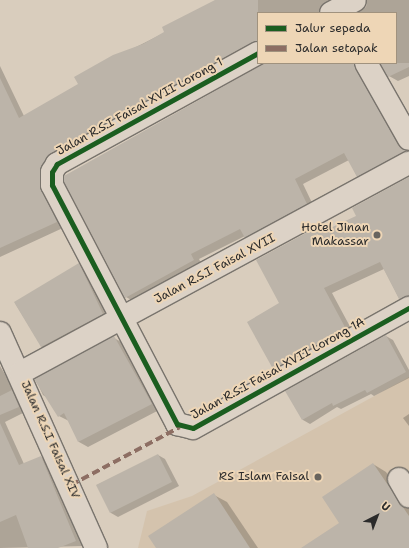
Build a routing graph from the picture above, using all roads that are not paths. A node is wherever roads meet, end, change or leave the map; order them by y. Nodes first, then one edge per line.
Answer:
1 (257, 54) edge
2 (367, 64) edge
3 (409, 139) edge
4 (409, 163) edge
5 (409, 308) edge
6 (121, 320) junction
7 (0, 333) edge
8 (20, 373) junction
9 (96, 548) edge

1 - 6 street, Jalan R.S.I Faisal XVII Lorong 1
2 - 3 street
4 - 6 street, Jalan R.S.I Faisal XVII
5 - 6 street, Jalan R.S.I Faisal XVII Lorong 1A
6 - 8 street, Jalan R.S.I Faisal XVII
7 - 8 street, Jalan R.S.I Faisal XIV
8 - 9 street, Jalan R.S.I Faisal XIV

